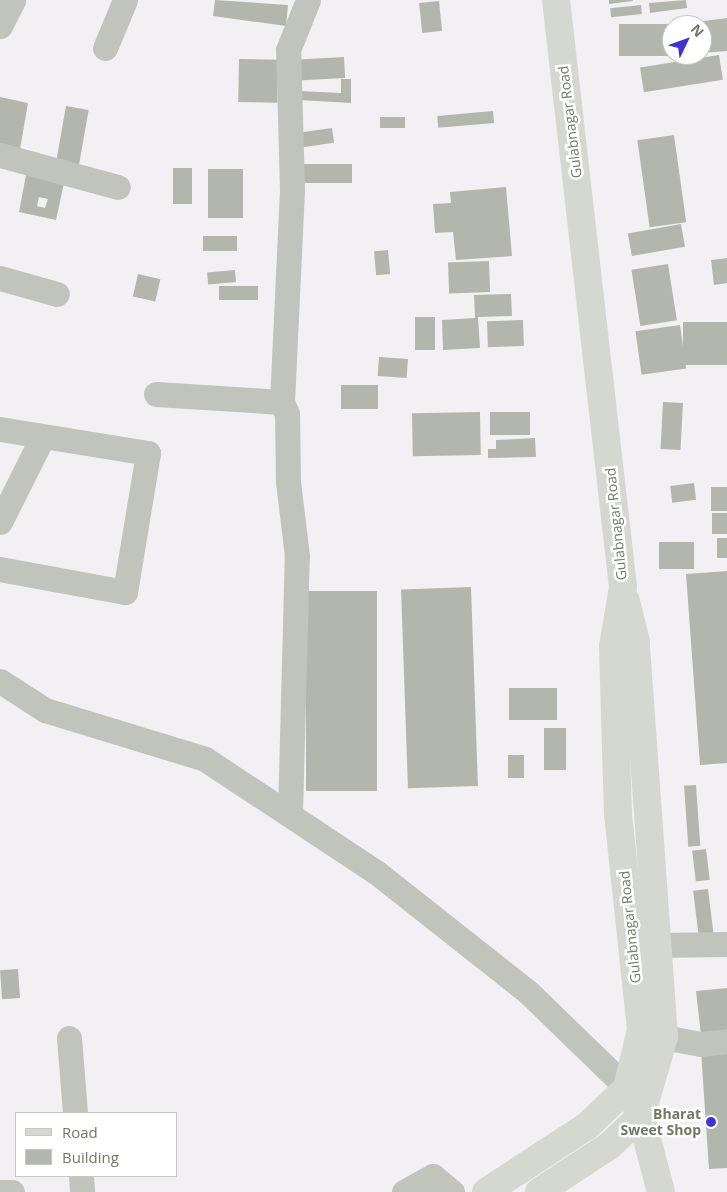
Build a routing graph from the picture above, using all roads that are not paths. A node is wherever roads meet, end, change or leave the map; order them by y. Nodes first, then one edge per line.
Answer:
1 (13, 0) edge
2 (125, 0) edge
3 (308, 0) edge
4 (556, 0) edge
5 (0, 26) edge
6 (106, 48) dead end
7 (0, 155) edge
8 (118, 186) dead end
9 (0, 278) edge
10 (57, 294) dead end
11 (156, 394) dead end
12 (282, 402) junction
13 (0, 429) edge
14 (42, 438) junction
15 (0, 522) edge
16 (0, 569) edge
17 (623, 587) junction
18 (0, 681) edge
19 (290, 815) junction
20 (727, 944) edge
21 (657, 945) junction
22 (664, 1037) junction
23 (68, 1038) dead end
24 (727, 1041) edge
25 (627, 1088) junction
26 (75, 1112) edge
27 (641, 1116) junction
28 (81, 1177) edge
29 (0, 1192) edge
30 (12, 1192) edge
31 (82, 1192) edge
32 (404, 1192) edge
33 (452, 1192) edge
34 (486, 1192) edge
35 (539, 1192) edge
36 (661, 1192) edge

1 - 5 street
2 - 6 street
3 - 12 street
4 - 17 main road, Gulabnagar Road
7 - 8 street
9 - 10 street
11 - 12 street
12 - 19 street
13 - 14 street
14 - 15 street
14 - 16 street
17 - 21 main road
17 - 25 main road, Gulabnagar Road
18 - 19 street
19 - 25 street
20 - 21 street
21 - 22 main road
22 - 24 street
22 - 27 main road
23 - 26 street
25 - 27 main road
25 - 34 main road
27 - 35 main road
27 - 36 main road
28 - 31 street
29 - 30 street
32 - 33 street

